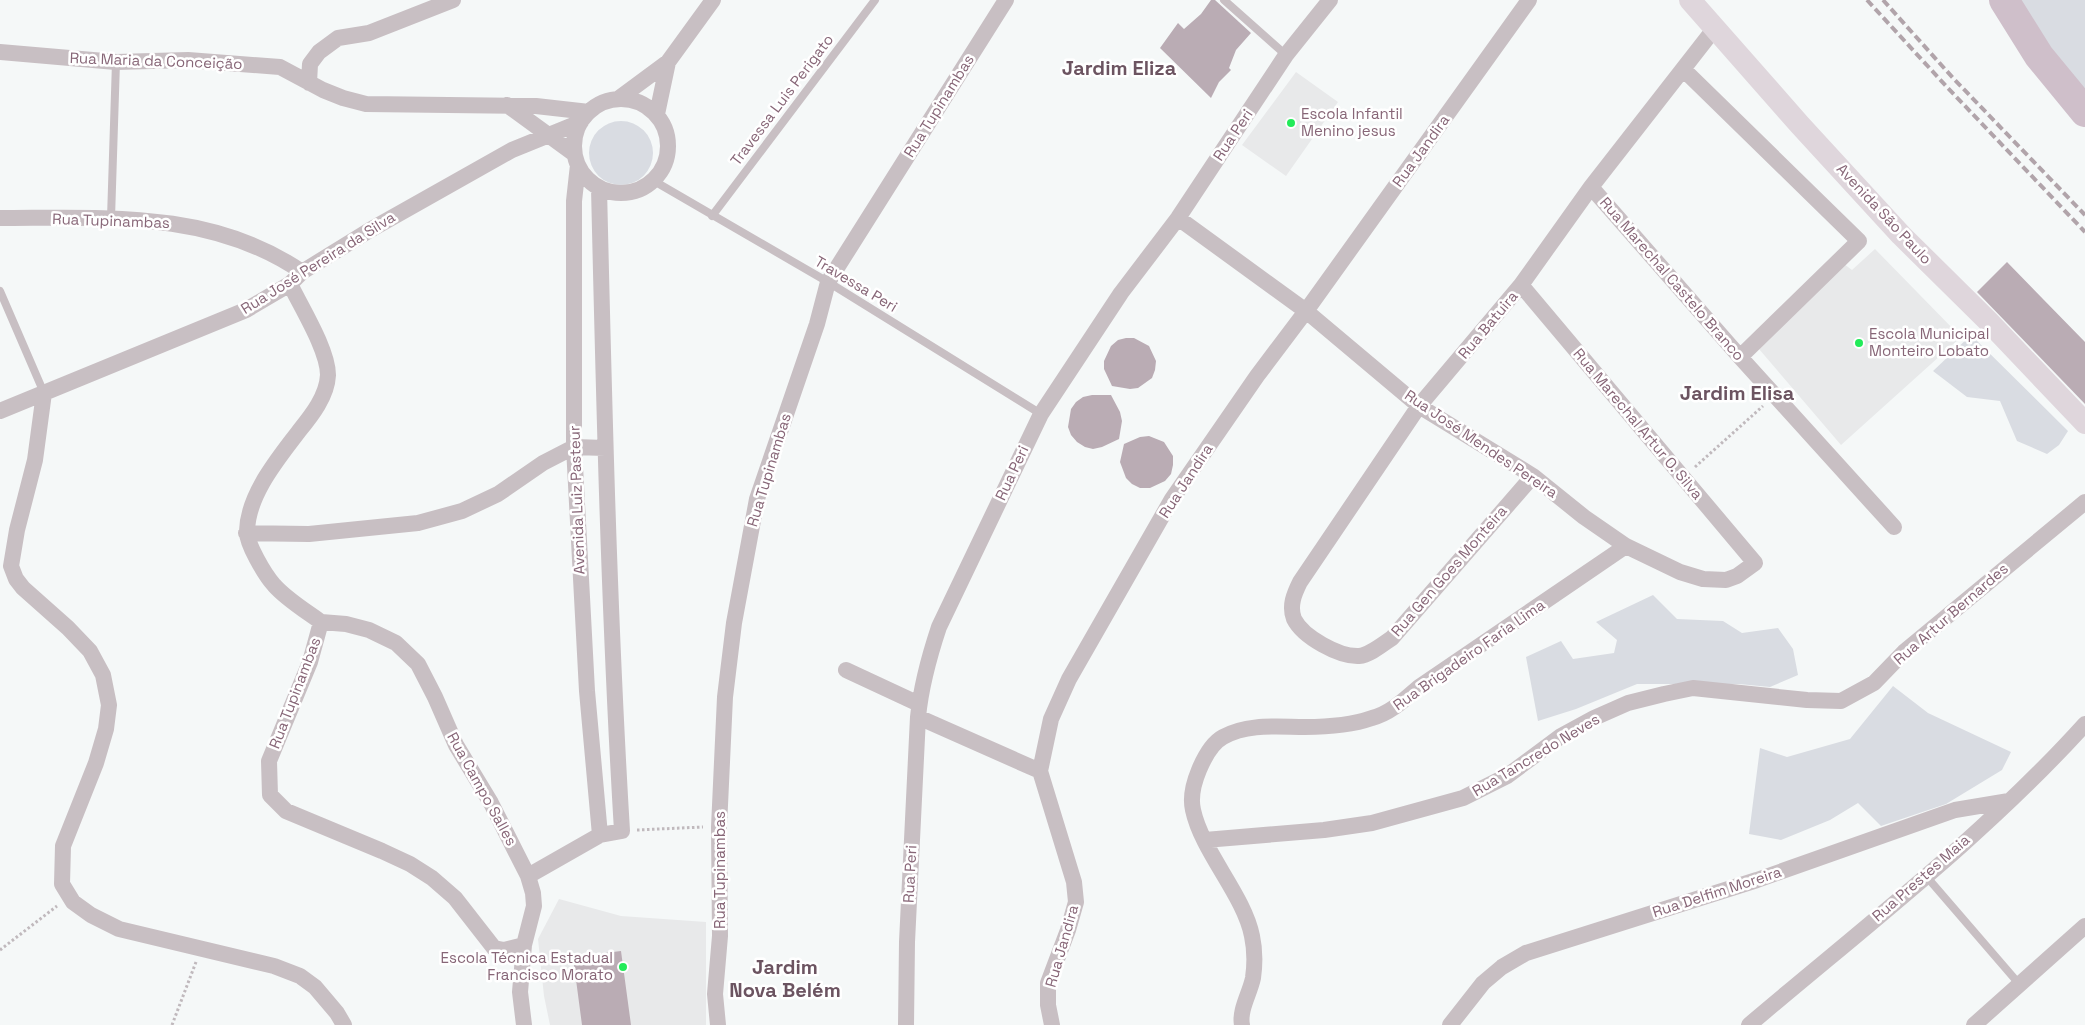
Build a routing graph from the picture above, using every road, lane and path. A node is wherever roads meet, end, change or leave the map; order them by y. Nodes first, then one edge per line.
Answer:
1 (453, 0) edge
2 (713, 0) edge
3 (875, 0) edge
4 (1006, 0) edge
5 (1224, 0) edge
6 (1330, 0) edge
7 (1529, 0) edge
8 (1696, 3) edge
9 (1715, 28) junction
10 (0, 52) edge
11 (1286, 55) junction
12 (116, 62) junction
13 (668, 62) junction
14 (1684, 70) junction
15 (309, 83) junction
16 (618, 99) junction
17 (507, 106) junction
18 (657, 114) junction
19 (585, 117) junction
20 (546, 135) junction
21 (576, 159) junction
22 (654, 181) junction
23 (1591, 187) junction
24 (599, 188) junction
25 (712, 216) junction
26 (0, 218) edge
27 (111, 218) junction
28 (1178, 218) junction
29 (302, 272) junction
30 (828, 282) junction
31 (290, 284) junction
32 (1521, 286) junction
33 (0, 291) edge
34 (1306, 311) junction
35 (1740, 357) junction
36 (44, 393) junction
37 (1775, 396) junction
38 (1419, 406) junction
39 (0, 411) edge
40 (1041, 414) junction
41 (2085, 423) edge
42 (574, 447) junction
43 (604, 448) junction
44 (1532, 476) junction
45 (1684, 478) junction
46 (2085, 502) edge
47 (1894, 527) dead end
48 (246, 533) junction
49 (1626, 546) junction
50 (1756, 563) joint
51 (321, 622) junction
52 (1304, 631) joint
53 (846, 670) dead end
54 (1807, 700) joint
55 (918, 711) junction
56 (2083, 731) edge
57 (1040, 771) junction
58 (2009, 801) junction
59 (719, 827) junction
60 (622, 830) junction
61 (600, 835) junction
62 (1205, 840) junction
63 (528, 876) junction
64 (1926, 876) junction
65 (70, 897) junction
66 (2085, 926) edge
67 (524, 945) junction
68 (201, 949) junction
69 (0, 950) edge
70 (2020, 985) junction
71 (172, 1025) edge
72 (344, 1025) edge
73 (524, 1025) edge
74 (718, 1025) edge
75 (906, 1025) edge
76 (1052, 1025) edge
77 (1242, 1025) edge
78 (1450, 1025) edge
79 (1749, 1025) edge
80 (1974, 1025) edge

1 - 15 street
2 - 13 street
3 - 25 lane, Travessa Luis Perigato
4 - 30 street, Rua Tupinambas
5 - 11 lane
6 - 11 street, Rua Peri
7 - 34 street, Rua Jandira
8 - 9 main road, Avenida São Paulo
9 - 14 street, Rua Batuira
9 - 41 main road, Avenida São Paulo
10 - 12 street, Rua Maria da Conceição
11 - 28 street, Rua Peri
12 - 15 street, Rua Maria da Conceição
12 - 27 lane
13 - 16 street
13 - 18 street
14 - 23 street, Rua Batuira
14 - 35 street
15 - 17 street, Rua Maria da Conceição
16 - 18 street
16 - 19 street
17 - 19 street, Rua Maria da Conceição
17 - 20 street
18 - 22 street
19 - 20 street, Rua José Pereira da Silva
19 - 21 street
20 - 21 street
20 - 29 street, Rua José Pereira da Silva
21 - 24 street
21 - 42 street, Avenida Luiz Pasteur
22 - 24 street
22 - 25 lane, Travessa Peri
23 - 32 street, Rua Batuira
23 - 35 street, Rua Marechal Castelo Branco
24 - 43 street, Avenida Luiz Pasteur
25 - 30 lane, Travessa Peri
26 - 27 street, Rua Tupinambas
27 - 29 street, Rua Tupinambas
28 - 34 street, Rua José Mendes Pereira
28 - 40 street, Rua Peri
29 - 31 street, Rua José Pereira da Silva
30 - 40 lane, Travessa Peri
30 - 59 street, Rua Tupinambas
31 - 36 street, Rua José Pereira da Silva
31 - 48 street
32 - 38 street, Rua Batuira
32 - 45 street, Rua Marechal Artur O. Silva
33 - 36 lane
34 - 38 street, Rua José Mendes Pereira
34 - 57 street, Rua Jandira
35 - 37 street, Rua Marechal Castelo Branco
36 - 39 street, Rua José Pereira da Silva
36 - 65 street
37 - 45 path
37 - 47 street, Rua Marechal Castelo Branco
38 - 44 street, Rua José Mendes Pereira
38 - 52 street, Rua Batuira
40 - 55 street, Rua Peri
42 - 43 street
42 - 48 street
42 - 61 street, Avenida Luiz Pasteur
43 - 60 street, Avenida Luiz Pasteur
44 - 49 street, Rua José Mendes Pereira
44 - 52 street, Rua Gen Goes Monteira
45 - 50 street, Rua Marechal Artur O. Silva
46 - 54 street, Rua Artur Bernardes
48 - 51 street, Rua Tupinambas
49 - 50 street, Rua José Mendes Pereira
49 - 62 street, Rua Brigadeiro Faria Lima
51 - 63 street, Rua Campo Salles
51 - 67 street, Rua Tupinambas
53 - 55 street
54 - 62 street, Rua Tancredo Neves
55 - 57 street
55 - 75 street, Rua Peri
56 - 58 street, Rua Prestes Maia
57 - 76 street, Rua Jandira
58 - 64 street, Rua Prestes Maia
58 - 78 street, Rua Delfim Moreira
59 - 60 path
59 - 74 street, Rua Tupinambas
60 - 61 street
61 - 63 street
62 - 77 street, Rua Brigadeiro Faria Lima
63 - 67 street, Rua Campo Salles
64 - 70 lane
64 - 79 street, Rua Prestes Maia
65 - 68 street
65 - 69 path
66 - 70 street
67 - 73 street, Rua Campo Salles
68 - 71 path
68 - 72 street
70 - 80 street

